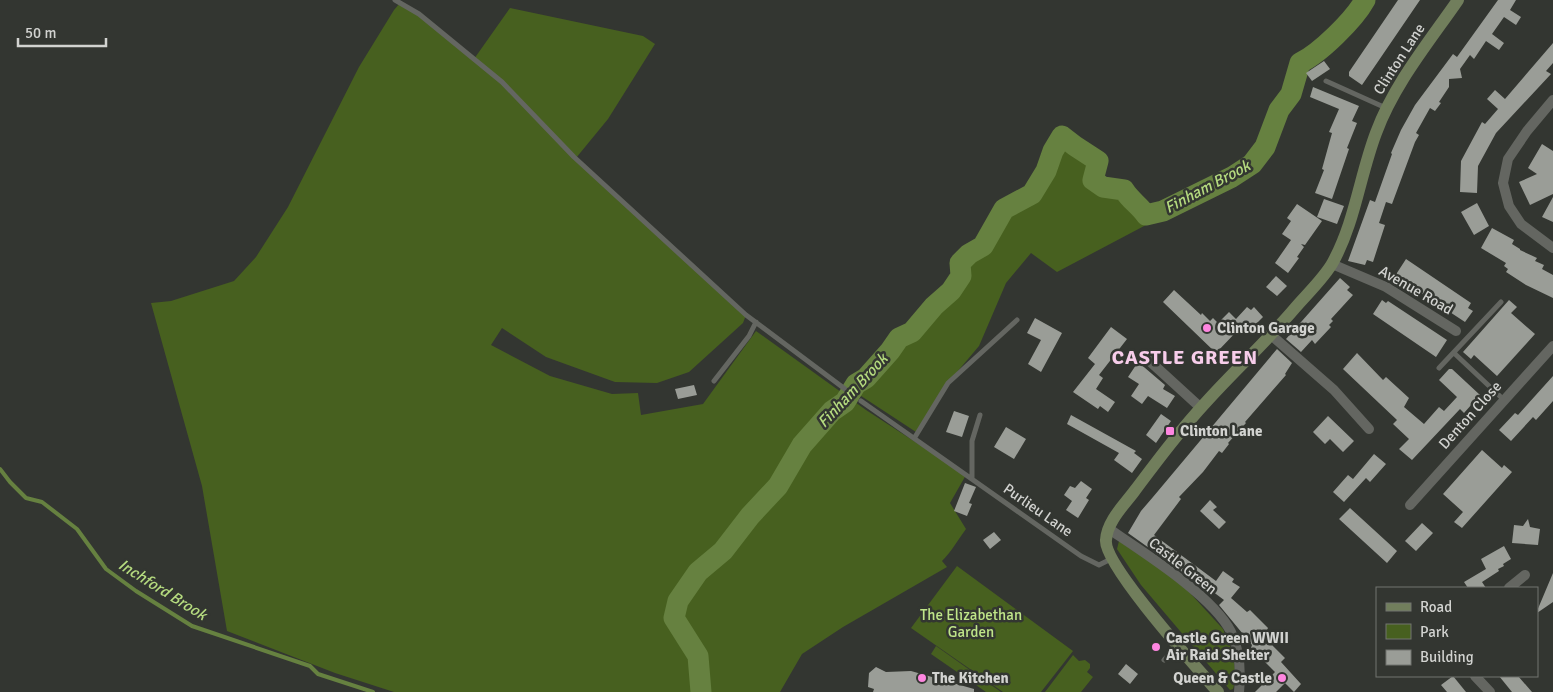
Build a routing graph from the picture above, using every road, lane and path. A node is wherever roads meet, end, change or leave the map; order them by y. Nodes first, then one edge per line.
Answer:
1 (395, 0) edge
2 (1458, 0) edge
3 (1326, 81) dead end
4 (1553, 100) edge
5 (1387, 108) junction
6 (1553, 248) edge
7 (1332, 264) junction
8 (1501, 302) dead end
9 (1017, 320) dead end
10 (756, 322) junction
11 (1456, 331) dead end
12 (1270, 334) junction
13 (1553, 346) edge
14 (1454, 353) junction
15 (1143, 355) dead end
16 (1439, 368) dead end
17 (714, 381) dead end
18 (845, 389) dead end
19 (860, 400) dead end
20 (1504, 400) junction
21 (1201, 408) junction
22 (980, 415) dead end
23 (1369, 429) dead end
24 (915, 438) junction
25 (972, 479) junction
26 (1410, 505) dead end
27 (1109, 529) junction
28 (1111, 559) junction
29 (1525, 575) dead end
30 (1511, 587) edge
31 (1178, 645) junction
32 (1164, 660) dead end
33 (1476, 677) edge
34 (1218, 692) edge
35 (1239, 692) edge
36 (1490, 692) edge

1 - 10 lane
2 - 5 main road, Clinton Lane
3 - 5 lane
4 - 6 street
5 - 7 main road, Clinton Lane
7 - 11 street, Avenue Road
7 - 12 main road, Clinton Lane
8 - 14 lane
9 - 24 lane
10 - 17 lane
10 - 18 lane
12 - 21 main road, Clinton Lane
12 - 23 street
13 - 20 street, Denton Close
14 - 16 lane
14 - 20 lane
15 - 21 street
19 - 24 lane, Purlieu Lane
20 - 26 street, Denton Close
21 - 27 main road, Clinton Lane
22 - 25 lane
24 - 25 lane, Purlieu Lane
25 - 28 lane, Purlieu Lane
27 - 28 main road, Clinton Lane
27 - 35 street, Castle Green
28 - 31 main road
29 - 30 street
31 - 32 lane
31 - 34 main road
33 - 36 street

